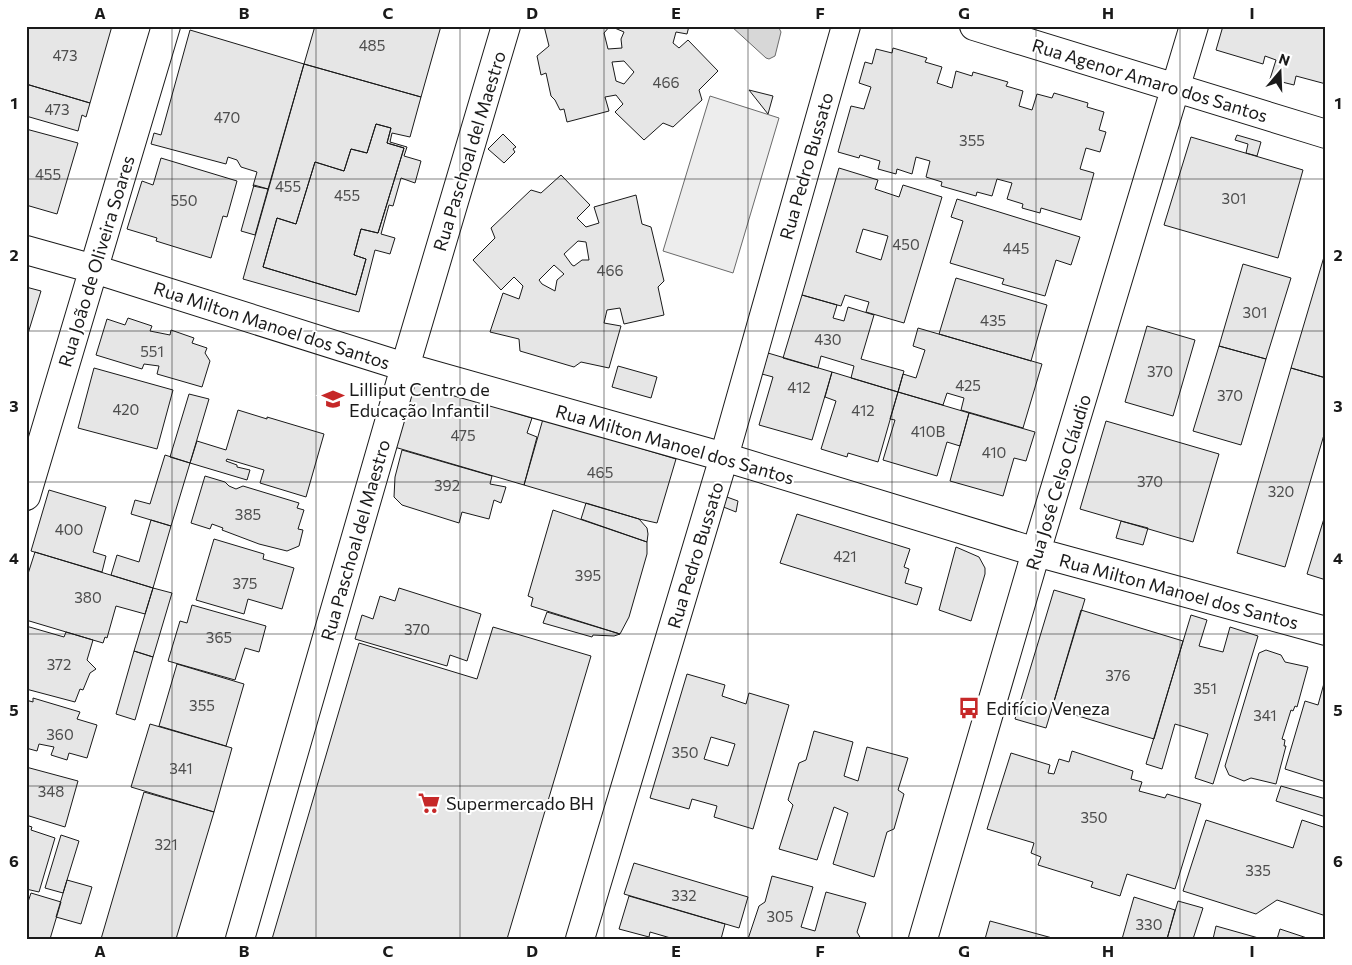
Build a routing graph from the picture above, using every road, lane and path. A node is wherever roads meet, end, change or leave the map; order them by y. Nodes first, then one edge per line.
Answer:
1 (166, 26) edge
2 (506, 26) edge
3 (846, 26) edge
4 (974, 26) edge
5 (1194, 26) edge
6 (1176, 89) junction
7 (1326, 134) edge
8 (26, 250) edge
9 (94, 269) junction
10 (405, 367) junction
11 (724, 457) junction
12 (26, 496) edge
13 (1036, 552) junction
14 (1326, 632) edge
15 (240, 939) edge
16 (580, 939) edge
17 (923, 939) edge

1 - 9 street, Rua João de Oliveira Soares
2 - 10 street, Rua Paschoal del Maestro
3 - 11 street, Rua Pedro Bussato
4 - 6 street, Rua Agenor Amaro dos Santos
5 - 6 street, Rua José Celso Cláudio
6 - 7 street, Rua Agenor Amaro dos Santos
6 - 13 street, Rua José Celso Cláudio
8 - 9 street, Rua Milton Manoel dos Santos
9 - 10 street, Rua Milton Manoel dos Santos
9 - 12 street, Rua João de Oliveira Soares
10 - 11 street, Rua Milton Manoel dos Santos
10 - 15 street, Rua Paschoal del Maestro
11 - 13 street, Rua Milton Manoel dos Santos
11 - 16 street, Rua Pedro Bussato
13 - 14 street, Rua Milton Manoel dos Santos
13 - 17 street, Rua José Celso Cláudio

